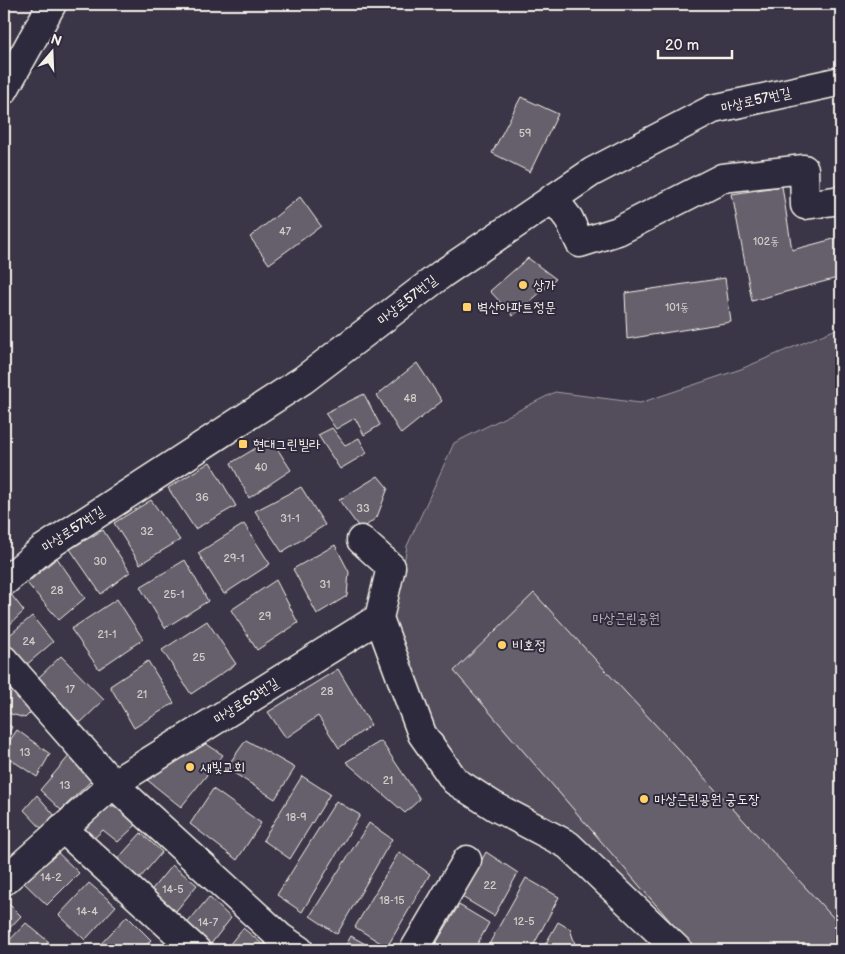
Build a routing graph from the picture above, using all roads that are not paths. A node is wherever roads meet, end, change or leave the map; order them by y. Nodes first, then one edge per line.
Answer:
1 (52, 4) edge
2 (841, 81) edge
3 (4, 90) edge
4 (554, 198) junction
5 (841, 200) edge
6 (361, 540) dead end
7 (4, 582) edge
8 (379, 618) junction
9 (4, 660) edge
10 (113, 784) junction
11 (62, 828) junction
12 (467, 860) dead end
13 (4, 881) edge
14 (196, 950) edge
15 (300, 950) edge
16 (414, 950) edge
17 (678, 950) edge

1 - 3 street
2 - 4 street, 마상로57번길
4 - 5 street
4 - 7 street, 마상로57번길
6 - 8 street
8 - 10 street, 마상로63번길
8 - 17 street
9 - 10 street
10 - 11 street, 마상로63번길
10 - 15 street
11 - 13 street, 마상로63번길
11 - 14 street
12 - 16 street

